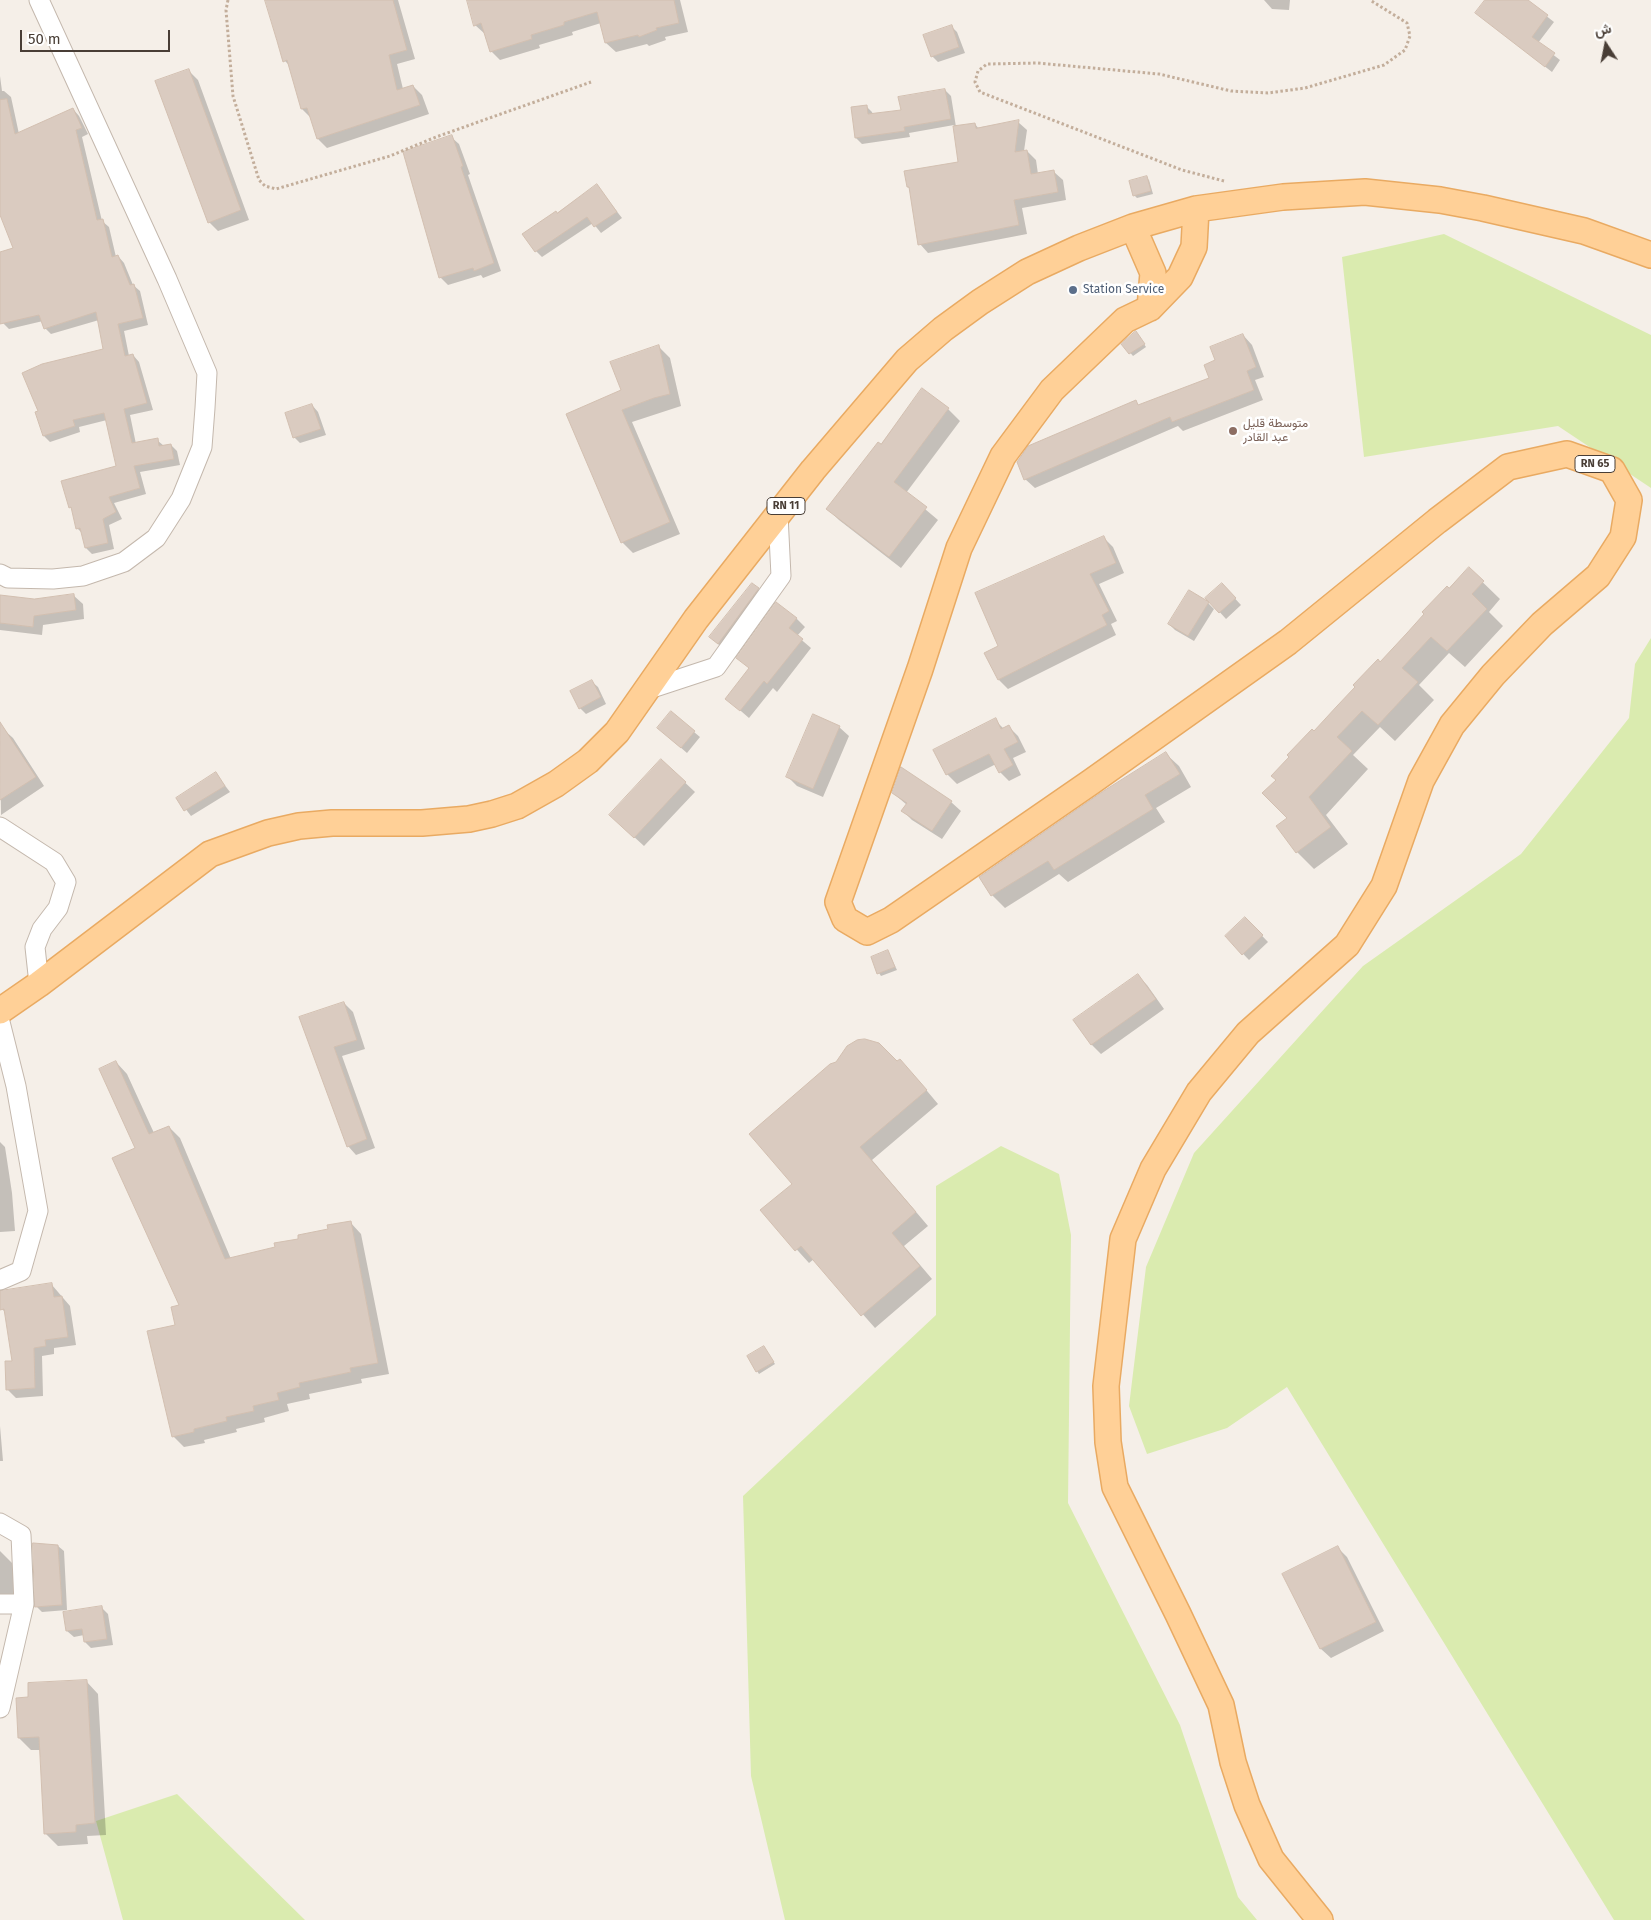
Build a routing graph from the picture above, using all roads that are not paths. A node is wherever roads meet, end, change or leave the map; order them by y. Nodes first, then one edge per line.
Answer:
1 (39, 0) edge
2 (1196, 209) junction
3 (1133, 227) junction
4 (1651, 255) edge
5 (1150, 308) junction
6 (778, 515) junction
7 (0, 574) edge
8 (646, 690) junction
9 (0, 827) edge
10 (39, 984) junction
11 (0, 1012) edge
12 (0, 1022) edge
13 (8, 1087) edge
14 (0, 1280) edge
15 (0, 1523) edge
16 (0, 1604) edge
17 (24, 1604) junction
18 (0, 1708) edge
19 (1320, 1920) edge

1 - 7 street
2 - 3 main road, RN 11
2 - 4 main road, RN 11
2 - 5 main road
3 - 5 main road
3 - 6 main road, RN 11
5 - 19 main road, RN 65
6 - 8 main road, RN 11
6 - 8 street
8 - 10 main road, RN 11
9 - 10 street
10 - 11 main road, RN 11
12 - 13 street
13 - 14 street
15 - 17 street
16 - 17 street
17 - 18 street

